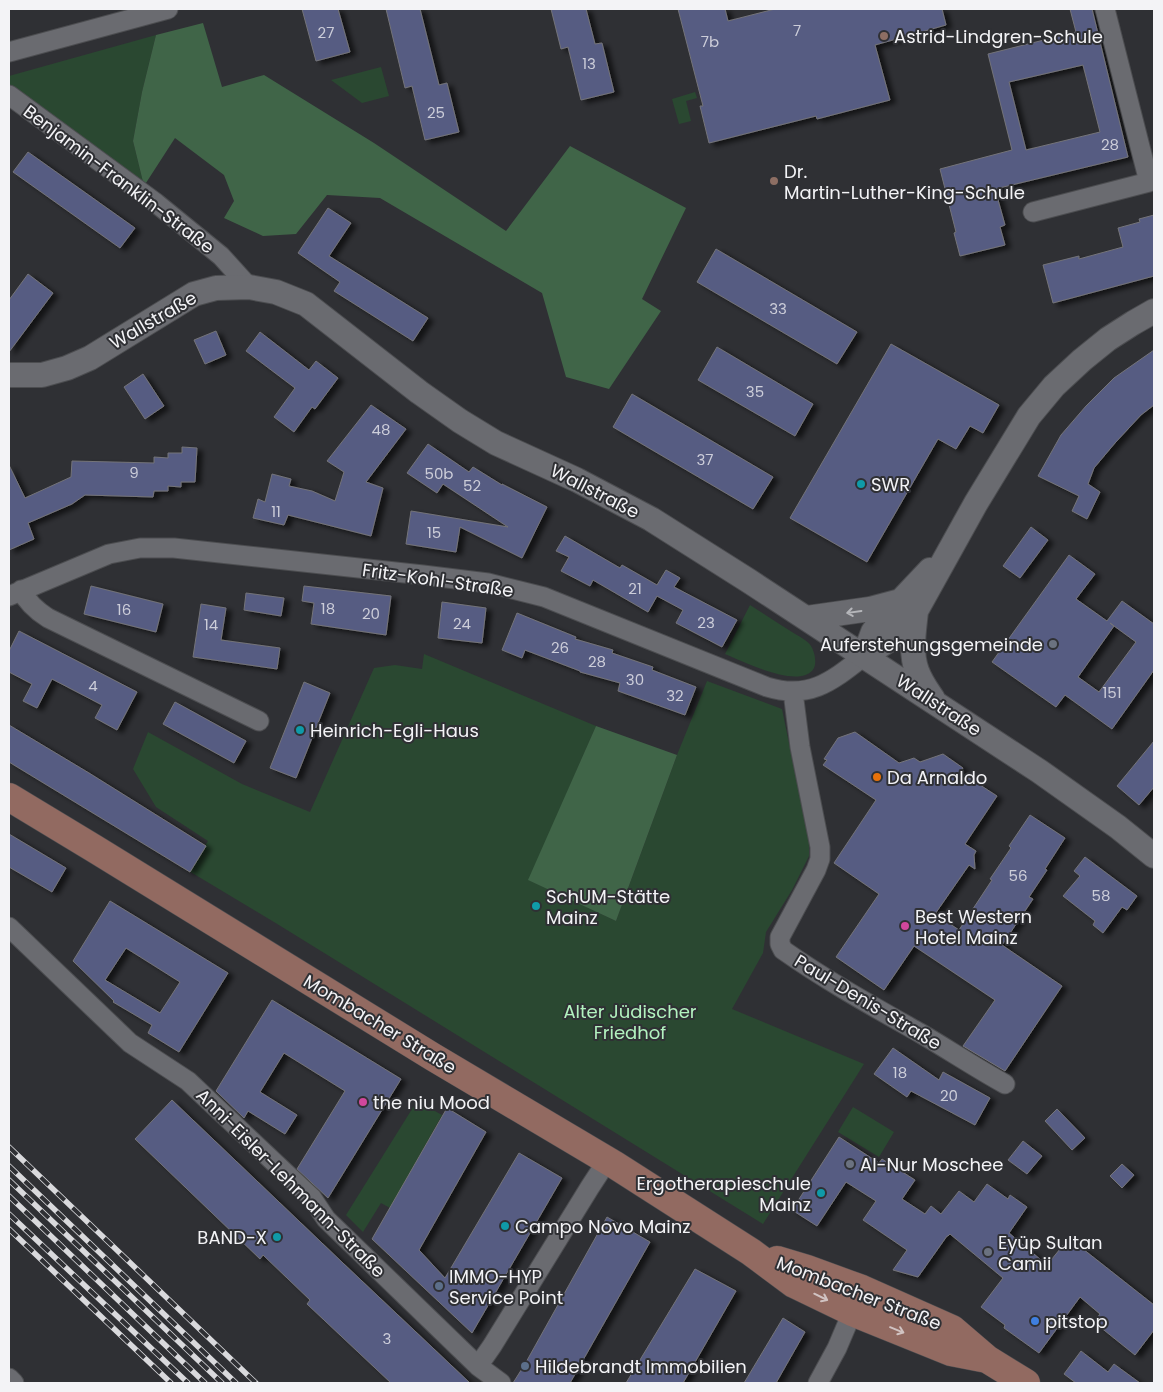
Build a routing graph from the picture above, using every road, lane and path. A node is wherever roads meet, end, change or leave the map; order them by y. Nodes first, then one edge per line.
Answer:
1 (168, 9) edge
2 (1105, 9) edge
3 (9, 52) edge
4 (9, 95) edge
5 (1033, 212) dead end
6 (249, 287) junction
7 (1154, 311) edge
8 (9, 376) edge
9 (15, 593) edge
10 (908, 606) junction
11 (807, 618) junction
12 (864, 656) junction
13 (793, 692) junction
14 (936, 703) junction
15 (259, 721) dead end
16 (9, 798) edge
17 (1154, 856) edge
18 (9, 927) edge
19 (1005, 1084) dead end
20 (608, 1161) junction
21 (857, 1301) junction
22 (478, 1366) junction
23 (9, 1378) edge
24 (14, 1383) edge
25 (501, 1383) edge
26 (818, 1383) edge
27 (1026, 1383) edge

1 - 3 street
2 - 5 street
4 - 6 street, Benjamin-Franklin-Straße
6 - 8 street, Wallstraße
6 - 11 street, Wallstraße
7 - 10 street
9 - 13 street, Fritz-Kohl-Straße
9 - 15 street, Fritz-Kohl-Straße
10 -> 11 street
10 - 12 street
10 - 14 street
11 - 12 street, Wallstraße
12 - 13 street, Fritz-Kohl-Straße
12 - 14 street, Wallstraße
13 - 19 street, Paul-Denis-Straße
14 - 17 street, Wallstraße
16 - 20 main road, Mombacher Straße
18 - 22 street, Anni-Eisler-Lehmann-Straße
20 - 21 main road, Mombacher Straße
20 - 22 street
21 - 26 street
21 - 27 main road, Mombacher Straße
22 - 25 street, Anni-Eisler-Lehmann-Straße
23 - 24 street

